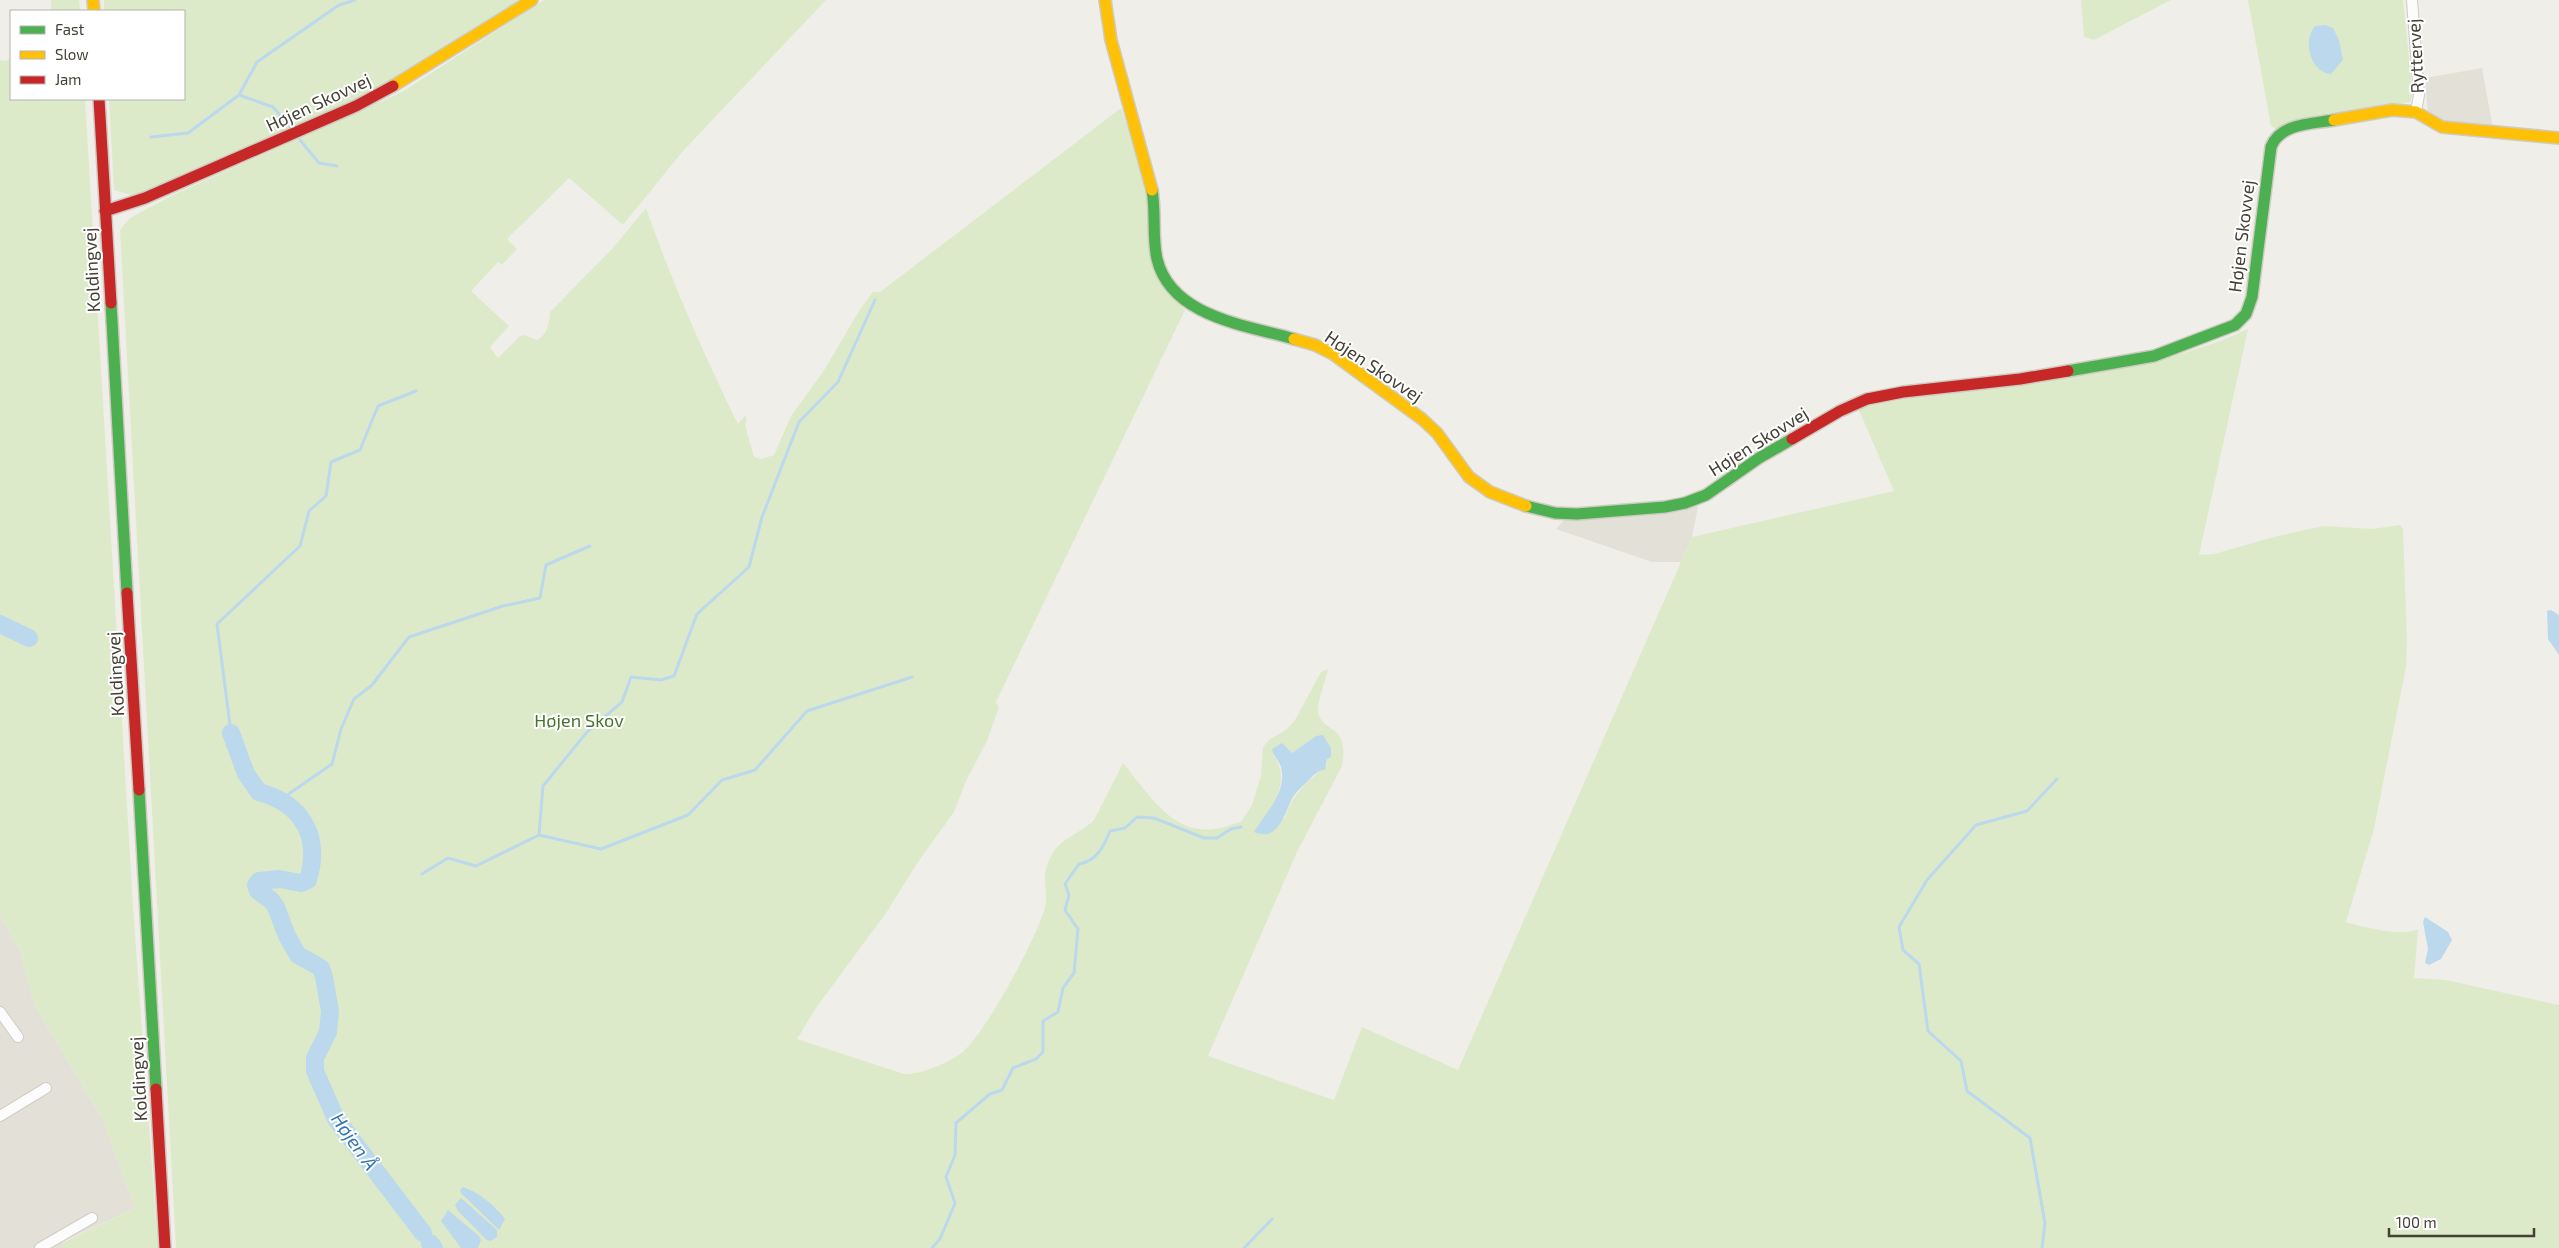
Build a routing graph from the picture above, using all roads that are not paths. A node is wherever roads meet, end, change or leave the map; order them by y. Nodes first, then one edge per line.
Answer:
1 (532, 0) edge
2 (1105, 0) edge
3 (2412, 0) edge
4 (99, 100) edge
5 (2416, 112) junction
6 (2559, 138) edge
7 (105, 211) junction
8 (0, 1012) edge
9 (18, 1037) dead end
10 (46, 1088) dead end
11 (0, 1116) edge
12 (92, 1218) dead end
13 (40, 1248) edge
14 (165, 1248) edge

1 - 7 street, Højen Skovvej
2 - 5 street, Højen Skovvej
3 - 5 street, Ryttervej
4 - 7 street, Koldingvej
5 - 6 street, Højen Skovvej
7 - 14 street, Koldingvej
8 - 9 street
10 - 11 street
12 - 13 street

